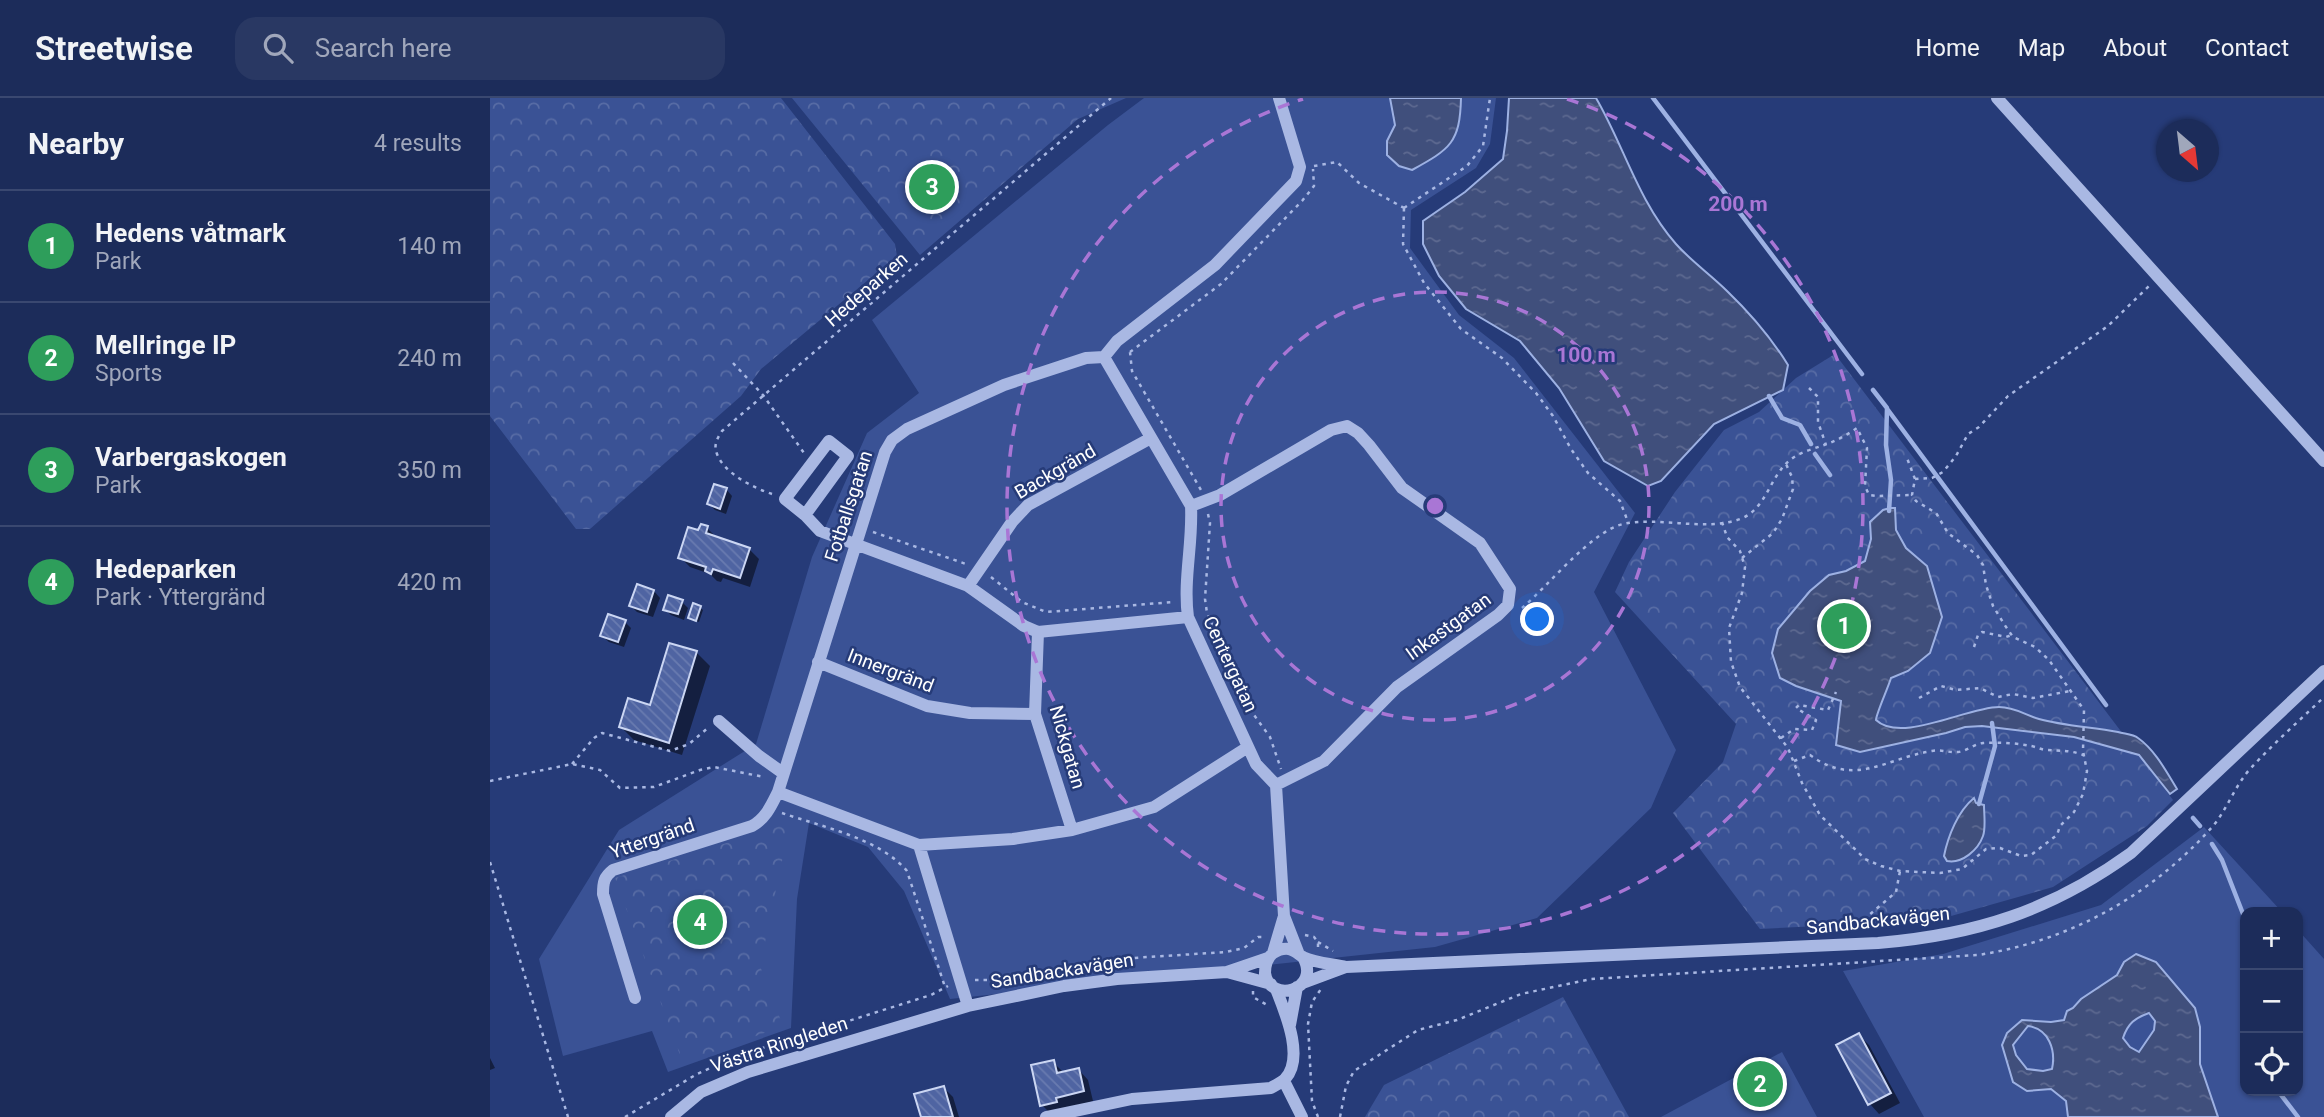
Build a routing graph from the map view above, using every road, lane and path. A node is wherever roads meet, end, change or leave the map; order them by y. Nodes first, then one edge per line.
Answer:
1 (1111, 98) edge
2 (1279, 98) edge
3 (1490, 98) edge
4 (1997, 98) edge
5 (1312, 166) dead end
6 (1404, 208) junction
7 (2158, 277) junction
8 (1115, 343) junction
9 (1104, 357) junction
10 (733, 363) dead end
11 (1809, 388) dead end
12 (764, 395) junction
13 (1151, 438) junction
14 (1826, 445) junction
15 (1907, 458) dead end
16 (2324, 461) edge
17 (812, 464) junction
18 (1786, 464) junction
19 (1914, 479) junction
20 (1912, 495) junction
21 (785, 499) junction
22 (1204, 500) junction
23 (1191, 506) junction
24 (805, 515) junction
25 (1722, 522) junction
26 (1629, 523) junction
27 (861, 528) junction
28 (856, 546) junction
29 (1742, 558) junction
30 (979, 570) junction
31 (968, 586) junction
32 (1205, 599) junction
33 (1186, 601) junction
34 (1517, 612) dead end
35 (1188, 617) junction
36 (1038, 632) junction
37 (2012, 635) junction
38 (1974, 647) dead end
39 (818, 662) junction
40 (2324, 671) edge
41 (2070, 691) junction
42 (1836, 692) dead end
43 (1919, 698) dead end
44 (1035, 714) junction
45 (719, 721) joint
46 (1780, 738) junction
47 (1248, 747) junction
48 (2083, 753) junction
49 (1793, 761) junction
50 (572, 764) junction
51 (772, 765) junction
52 (783, 773) junction
53 (490, 781) edge
54 (1282, 783) junction
55 (778, 792) junction
56 (770, 809) junction
57 (1072, 830) junction
58 (919, 845) junction
59 (490, 862) edge
60 (1900, 871) junction
61 (1284, 916) junction
62 (1868, 933) dead end
63 (1300, 954) junction
64 (1271, 956) junction
65 (1346, 967) junction
66 (1227, 972) junction
67 (1300, 985) junction
68 (1273, 986) junction
69 (946, 987) dead end
70 (635, 998) dead end
71 (968, 1006) junction
72 (906, 1023) joint
73 (1290, 1026) junction
74 (1284, 1081) junction
75 (568, 1117) edge
76 (671, 1117) edge
77 (1046, 1117) edge
78 (1302, 1117) edge

1 - 12 path, Hedeparken
2 - 8 street
3 - 6 path
4 - 7 street
5 - 6 path
6 - 26 path
7 - 16 street
7 - 19 path
8 - 9 street
8 - 22 path
9 - 13 street
9 - 27 street, Fotballsgatan
10 - 12 path
11 - 14 path
12 - 17 path
12 - 21 path, Hedeparken
13 - 23 street
13 - 30 street, Backgränd
14 - 18 path
14 - 20 path
15 - 19 path
17 - 21 street
17 - 24 street
18 - 25 path
18 - 29 path
19 - 20 path
20 - 37 path
21 - 24 street
22 - 23 street, Inkastgatan
22 - 32 path
22 - 54 street, Inkastgatan
23 - 33 street, Centergatan
24 - 28 street
25 - 26 path
25 - 29 path
26 - 34 path
27 - 28 street, Fotballsgatan
27 - 30 path
28 - 31 street
28 - 39 street, Fotballsgatan
29 - 46 path
30 - 31 street, Backgränd
30 - 33 path
31 - 36 street
32 - 33 path
32 - 54 path
33 - 35 street, Centergatan
35 - 36 street
35 - 47 street, Centergatan
36 - 44 street, Nickgatan
37 - 38 path
37 - 41 path
39 - 44 street, Innergränd
39 - 52 street, Fotballsgatan
40 - 65 street, Sandbackavägen
41 - 43 path
41 - 48 path
42 - 46 path
44 - 57 street, Nickgatan
45 - 50 path
45 - 51 street
46 - 49 path
47 - 54 street, Centergatan
47 - 57 street
48 - 49 path
48 - 60 path
49 - 60 path
50 - 51 path
50 - 53 path
51 - 52 street
52 - 55 street, Fotballsgatan
54 - 61 street
55 - 56 street, Yttergränd
55 - 58 street
56 - 69 path
56 - 70 street, Yttergränd
57 - 58 street
58 - 71 street
59 - 75 path
60 - 62 path
61 - 63 street
61 - 64 street
63 - 64 street
63 - 65 street, Sandbackavägen
63 - 67 street
64 - 66 street, Sandbackavägen
64 - 68 street
65 - 67 street, Sandbackavägen
66 - 68 street, Sandbackavägen
66 - 71 street, Sandbackavägen
67 - 68 street
67 - 73 street
68 - 73 street
71 - 72 street, Sandbackavägen
72 - 76 street, Västra Ringleden
73 - 74 street
74 - 77 street
74 - 78 street

